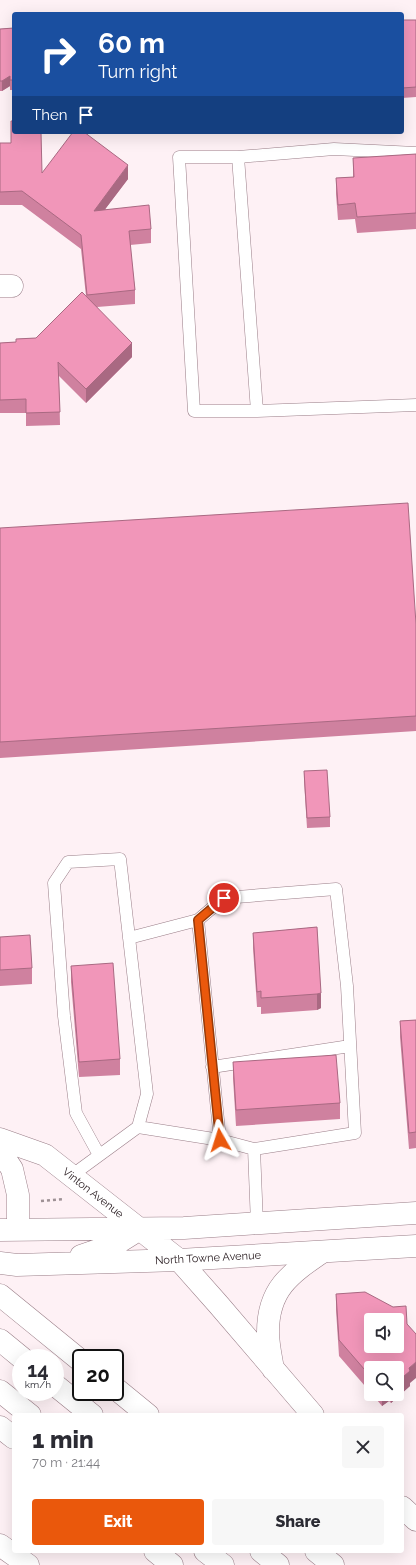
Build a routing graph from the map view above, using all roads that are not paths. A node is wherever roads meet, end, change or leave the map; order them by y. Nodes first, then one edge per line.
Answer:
1 (416, 153) edge
2 (238, 157) junction
3 (416, 405) edge
4 (257, 411) junction
5 (198, 920) junction
6 (129, 938) junction
7 (350, 1046) junction
8 (212, 1067) junction
9 (138, 1127) junction
10 (0, 1139) edge
11 (220, 1140) junction
12 (254, 1149) junction
13 (0, 1151) edge
14 (99, 1155) junction
15 (71, 1176) junction
16 (416, 1213) edge
17 (257, 1224) junction
18 (9, 1229) edge
19 (140, 1229) junction
20 (416, 1246) edge
21 (322, 1252) junction
22 (179, 1260) junction
23 (0, 1263) edge
24 (38, 1264) junction
25 (0, 1295) edge
26 (0, 1340) edge
27 (12, 1350) edge
28 (72, 1354) edge
29 (273, 1368) junction
30 (0, 1391) edge
31 (64, 1392) edge
32 (124, 1395) edge
33 (28, 1413) edge
34 (90, 1413) edge
35 (146, 1413) edge
36 (311, 1413) edge
37 (0, 1427) edge
38 (12, 1436) edge
39 (404, 1509) edge
40 (416, 1520) edge
41 (0, 1545) edge
42 (157, 1553) edge
43 (208, 1553) edge
44 (263, 1553) edge
45 (318, 1553) edge
46 (28, 1565) edge
47 (172, 1565) edge
48 (223, 1565) edge
49 (278, 1565) edge
50 (333, 1565) edge

1 - 2 lane
2 - 4 lane
2 - 4 lane
3 - 4 lane
5 - 6 lane
5 - 7 lane
5 - 8 lane
6 - 9 lane
6 - 14 lane
7 - 8 lane
7 - 12 lane
8 - 11 lane
9 - 11 lane
9 - 14 lane
10 - 15 main road, Vinton Avenue
11 - 12 lane
12 - 17 lane
13 - 18 main road
14 - 15 lane
15 - 19 main road, Vinton Avenue
16 - 17 main road
17 - 19 main road
18 - 19 main road
19 - 22 main road, Vinton Avenue
19 - 24 main road
20 - 21 main road, North Towne Avenue
21 - 22 main road, North Towne Avenue
21 - 29 main road
22 - 24 main road, North Towne Avenue
22 - 29 main road, Vinton Avenue
23 - 24 main road, North Towne Avenue
25 - 28 main road
26 - 27 main road
29 - 36 main road, Vinton Avenue
30 - 33 main road
31 - 34 main road
32 - 35 main road
37 - 38 main road
39 - 40 main road
41 - 46 main road
42 - 47 main road
43 - 48 main road
44 - 49 main road
45 - 50 main road

